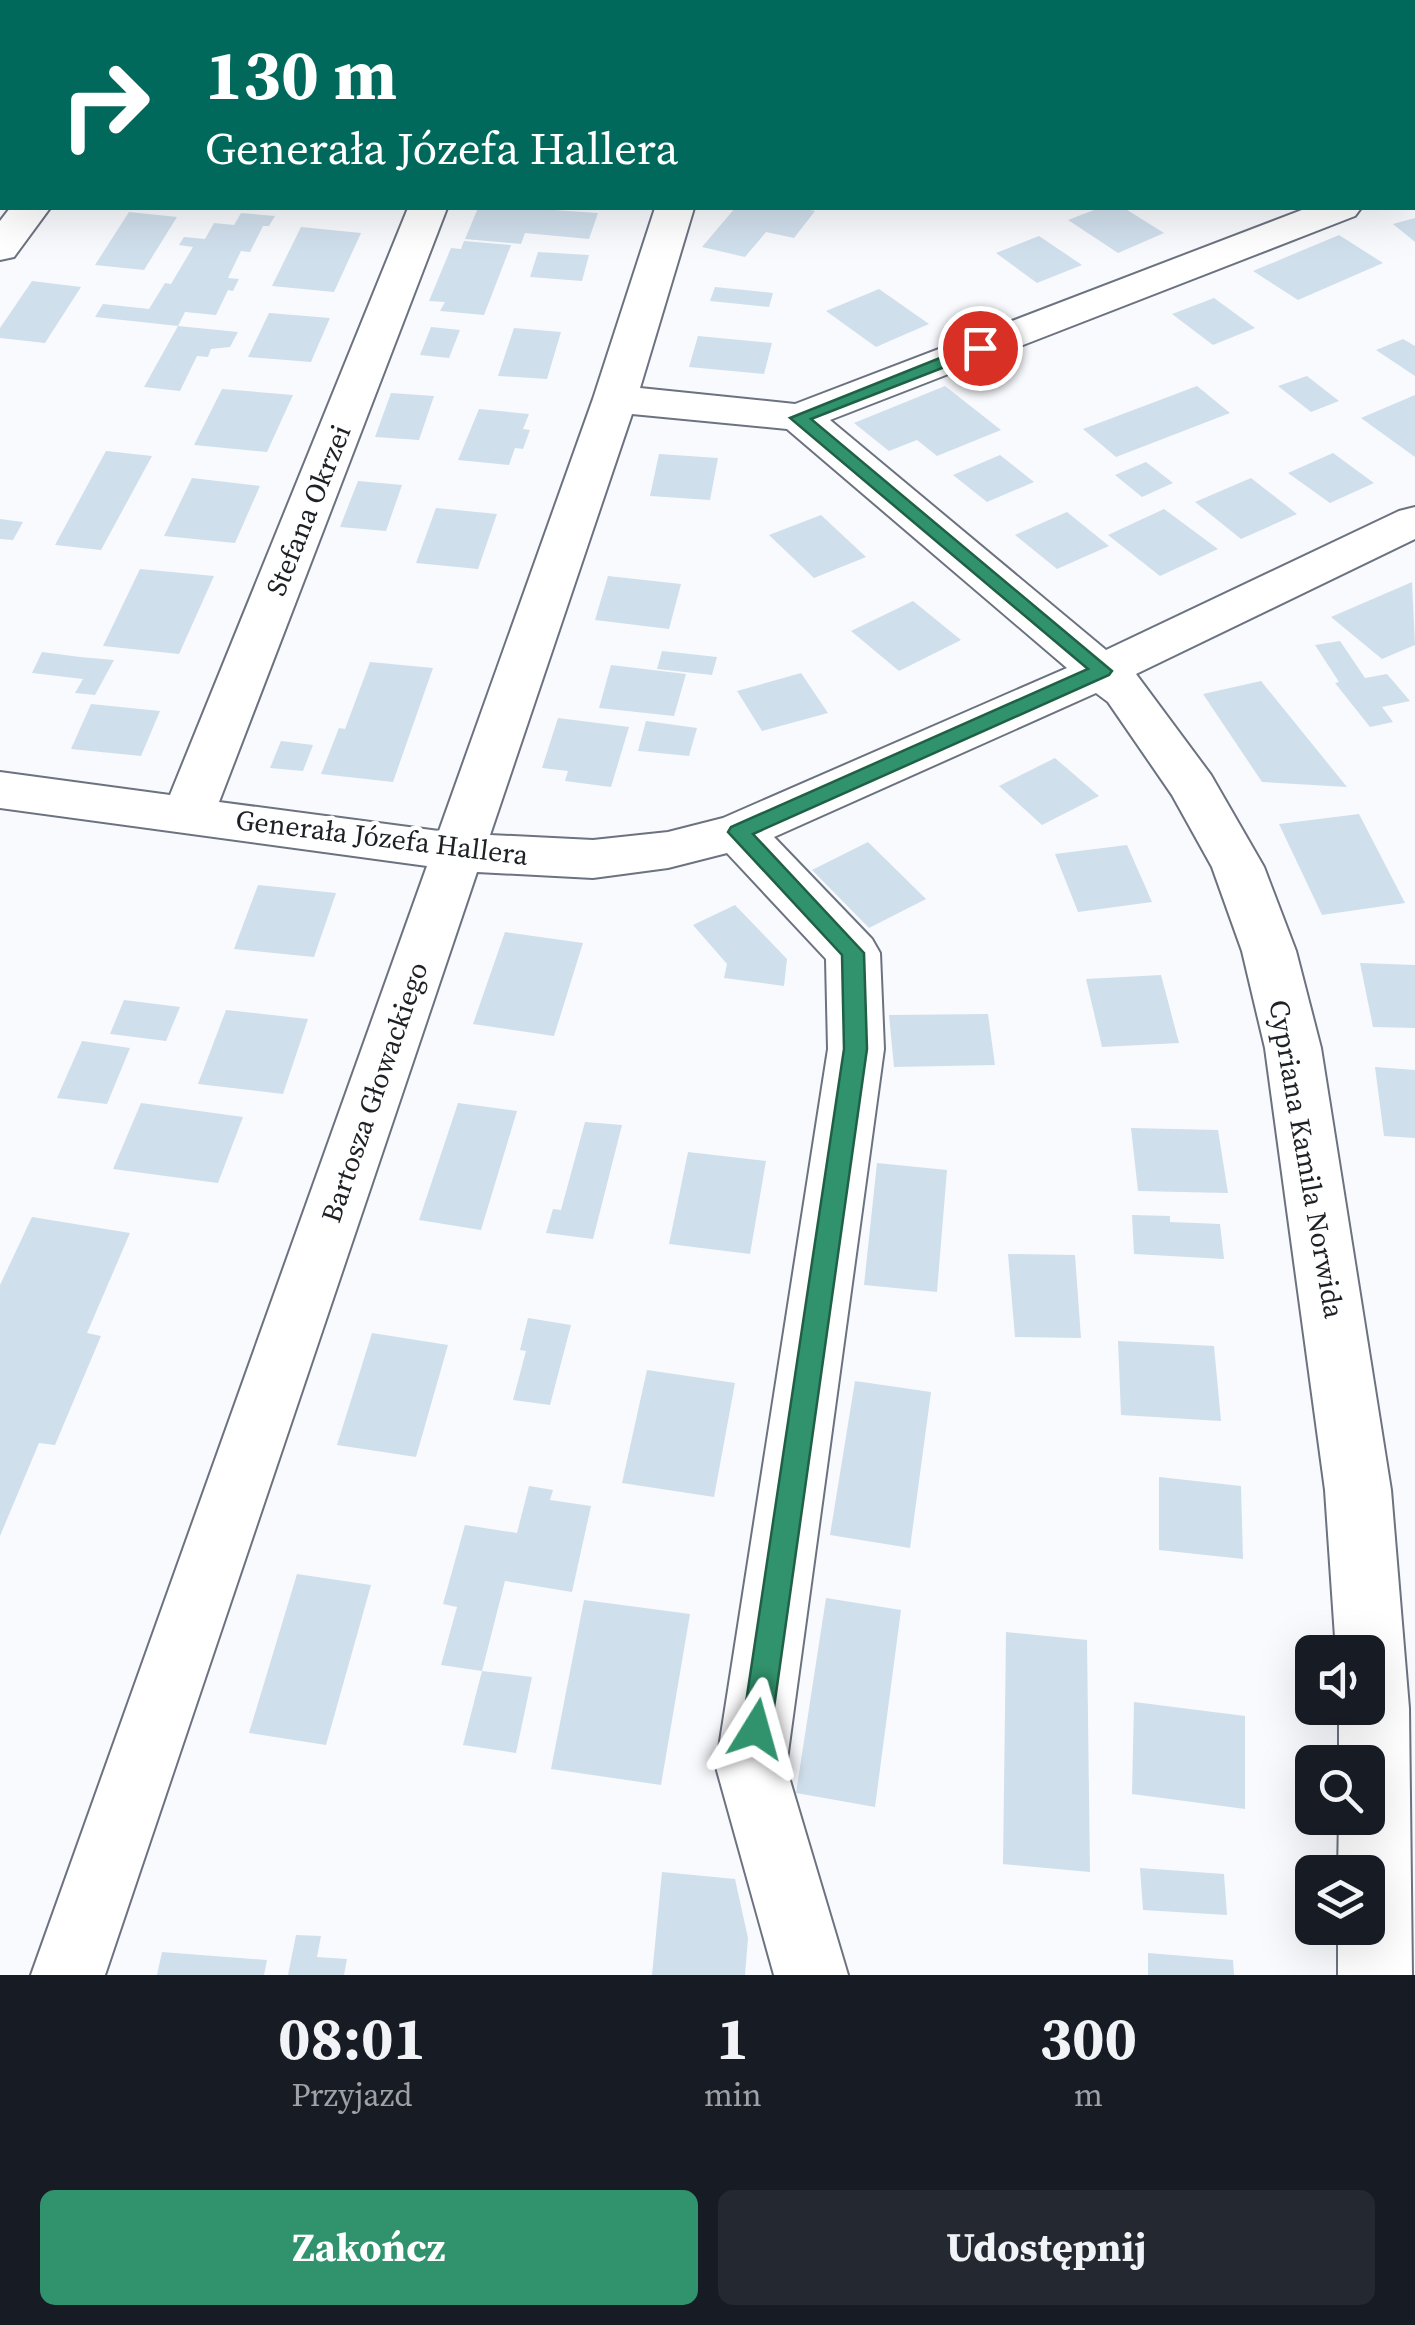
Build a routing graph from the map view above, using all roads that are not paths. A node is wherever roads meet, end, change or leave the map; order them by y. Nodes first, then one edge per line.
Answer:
1 (28, 210) edge
2 (427, 210) edge
3 (673, 210) edge
4 (1336, 210) edge
5 (0, 248) edge
6 (615, 399) junction
7 (799, 418) junction
8 (1415, 522) edge
9 (1102, 671) junction
10 (0, 790) edge
11 (188, 813) junction
12 (738, 832) junction
13 (457, 852) junction
14 (68, 1975) edge
15 (811, 1975) edge
16 (1375, 1975) edge

1 - 5 street
2 - 11 street, Stefana Okrzei
3 - 6 street, Bartosza Głowackiego
4 - 7 street
6 - 7 street
6 - 13 street, Bartosza Głowackiego
7 - 9 street, Cypriana Kamila Norwida
8 - 9 street, Generała Józefa Hallera
9 - 12 street, Generała Józefa Hallera
9 - 16 street, Cypriana Kamila Norwida
10 - 11 street, Generała Józefa Hallera
11 - 13 street, Generała Józefa Hallera
12 - 13 street, Generała Józefa Hallera
12 - 15 street
13 - 14 street, Bartosza Głowackiego

